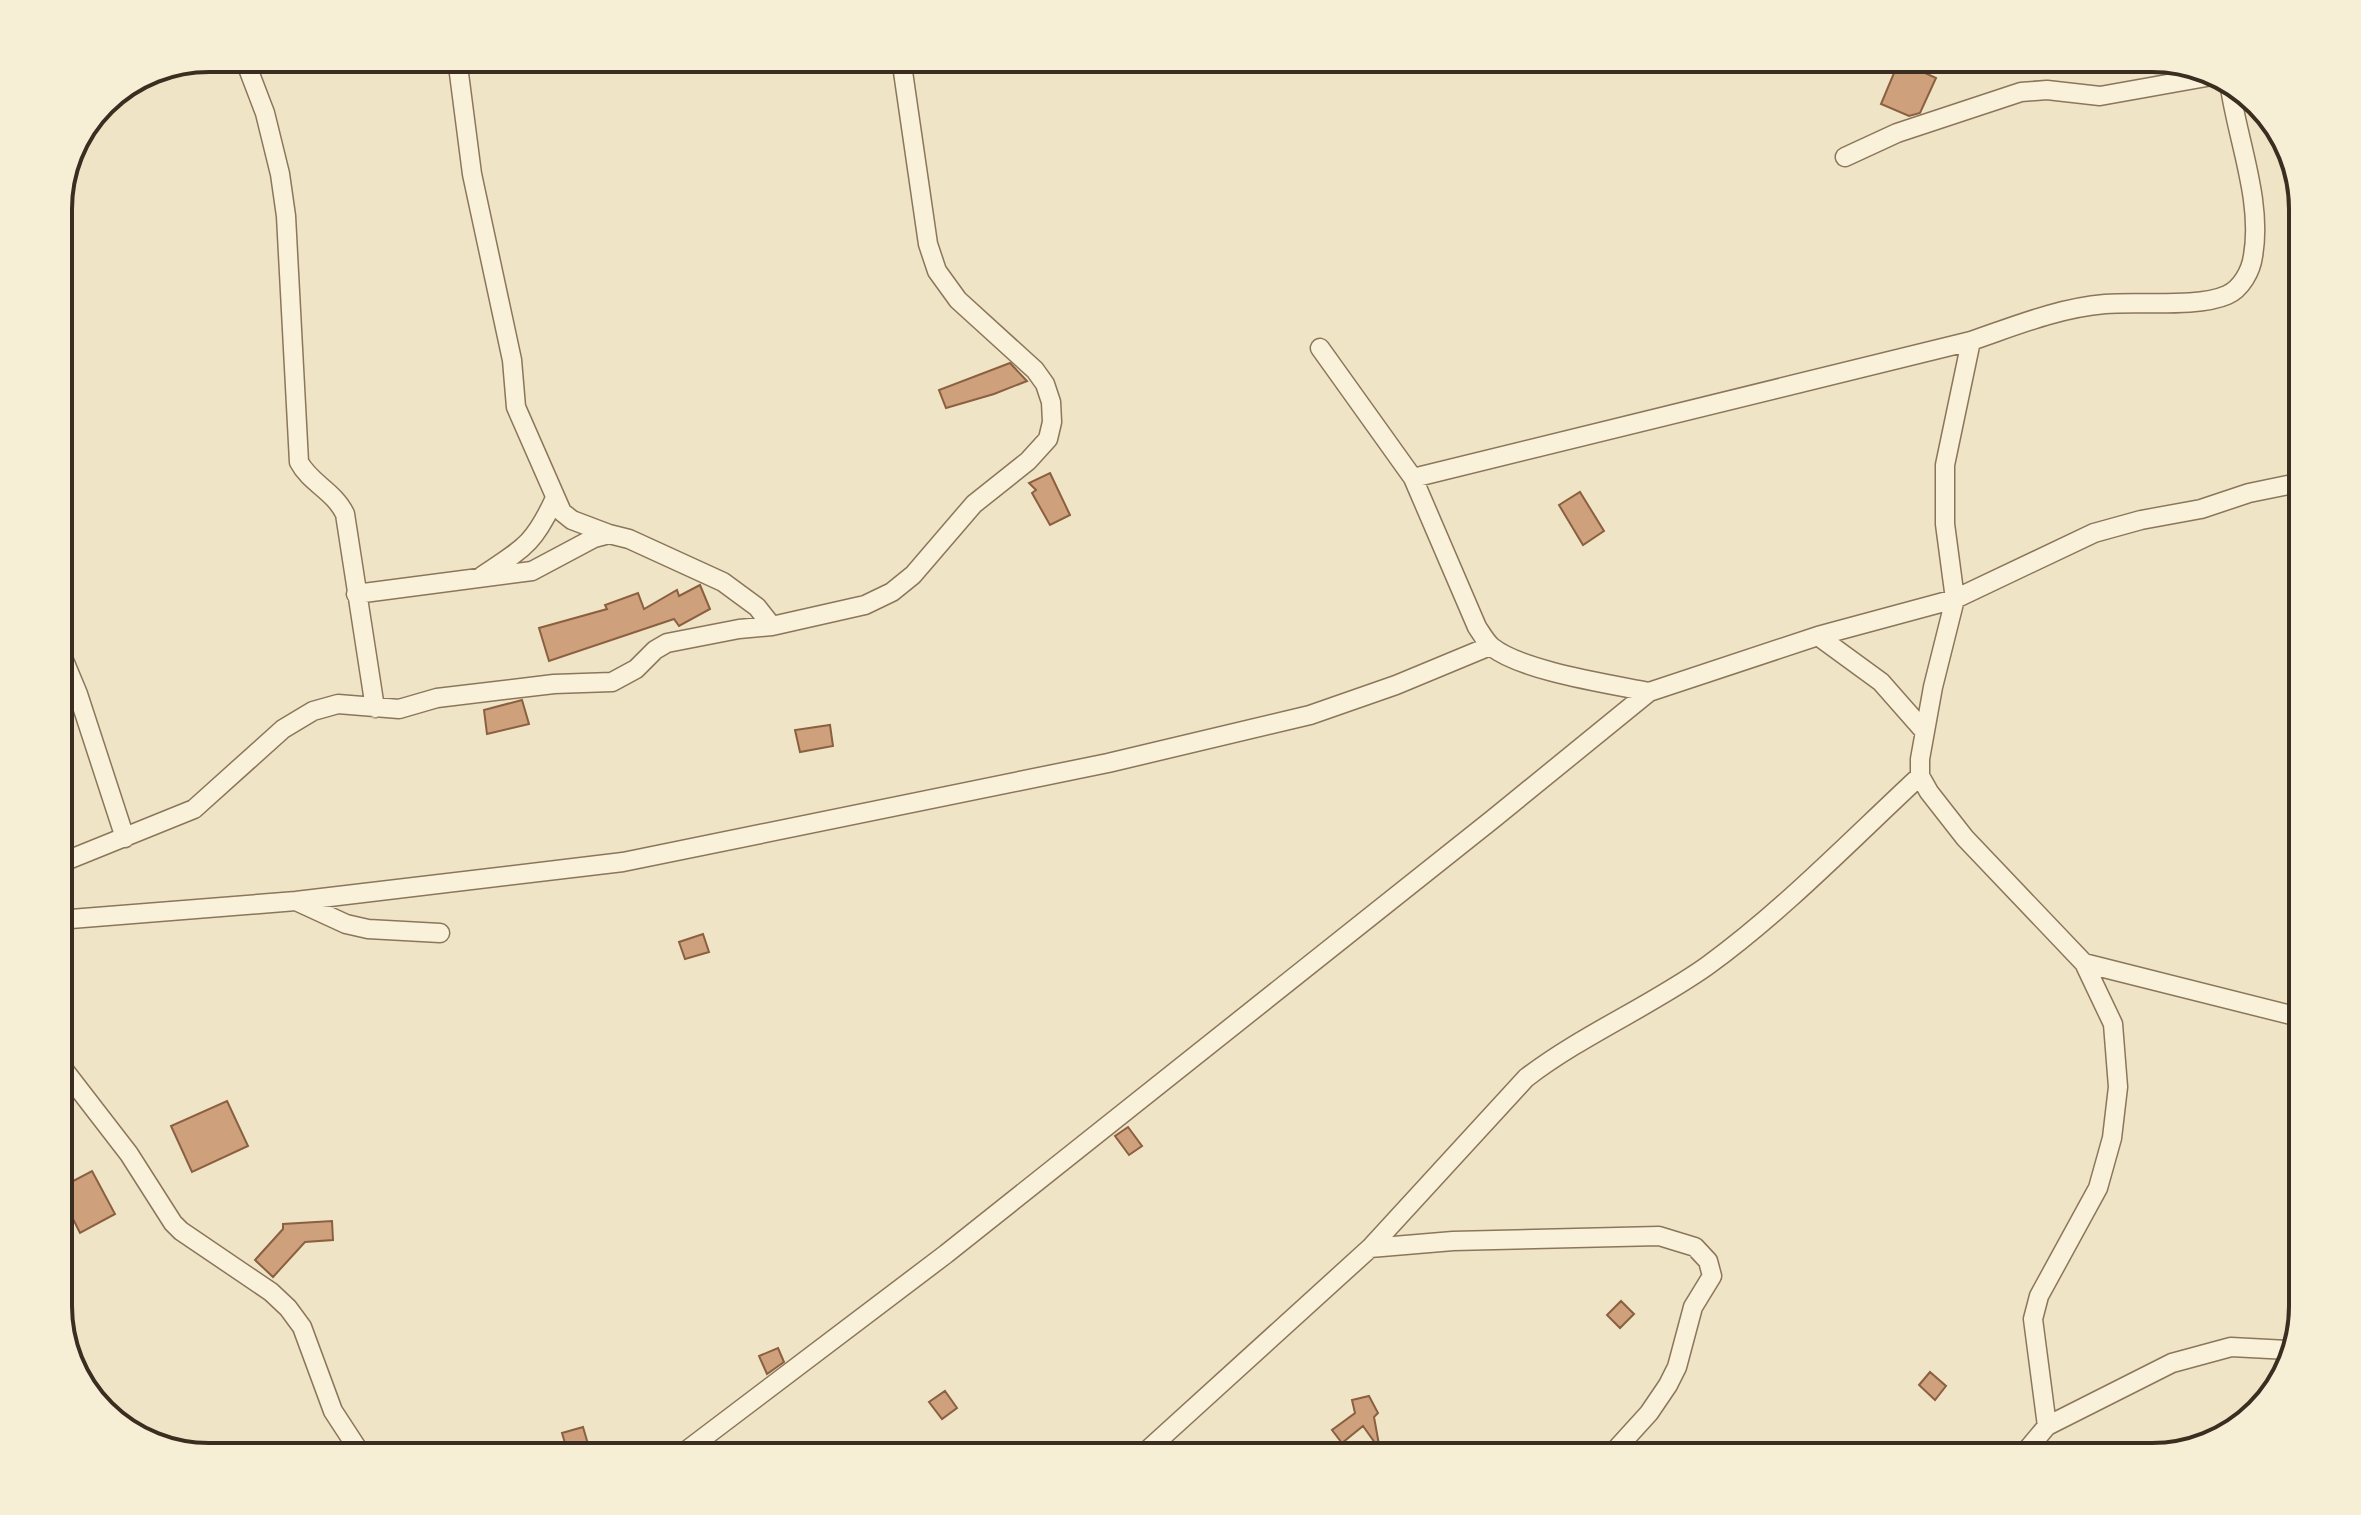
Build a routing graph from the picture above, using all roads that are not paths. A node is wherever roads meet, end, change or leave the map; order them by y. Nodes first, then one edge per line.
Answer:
1 (249, 72) edge
2 (459, 72) edge
3 (903, 72) edge
4 (2196, 79) edge
5 (2232, 99) edge
6 (1845, 157) dead end
7 (1971, 341) junction
8 (1320, 348) dead end
9 (1413, 478) junction
10 (2289, 485) edge
11 (555, 498) junction
12 (609, 534) junction
13 (478, 579) junction
14 (356, 594) junction
15 (1955, 599) junction
16 (772, 626) junction
17 (1818, 636) junction
18 (1490, 646) junction
19 (72, 680) edge
20 (1649, 692) junction
21 (375, 708) junction
22 (1925, 732) junction
23 (1920, 776) junction
24 (125, 838) junction
25 (72, 859) edge
26 (296, 901) junction
27 (72, 919) edge
28 (440, 933) dead end
29 (2084, 963) junction
30 (2289, 1014) edge
31 (72, 1080) edge
32 (1370, 1248) junction
33 (2281, 1350) edge
34 (2047, 1426) junction
35 (354, 1443) edge
36 (696, 1443) edge
37 (1155, 1443) edge
38 (1622, 1443) edge
39 (2033, 1443) edge

1 - 14 street
2 - 11 street
3 - 16 street
4 - 6 street
5 - 7 street
7 - 9 street
7 - 15 street
8 - 9 street
9 - 18 street
10 - 15 street
11 - 12 street
11 - 13 street
12 - 13 street
12 - 16 street
13 - 14 street
14 - 21 street
15 - 17 street
15 - 22 street
16 - 21 street
17 - 20 street
17 - 22 street
18 - 20 street
18 - 26 street
19 - 24 street
20 - 36 street
21 - 24 street
22 - 23 street
23 - 29 street
23 - 32 street
24 - 25 street
26 - 27 street
26 - 28 street
29 - 30 street
29 - 34 street
31 - 35 street
32 - 37 street
32 - 38 street
33 - 34 street
34 - 39 street

